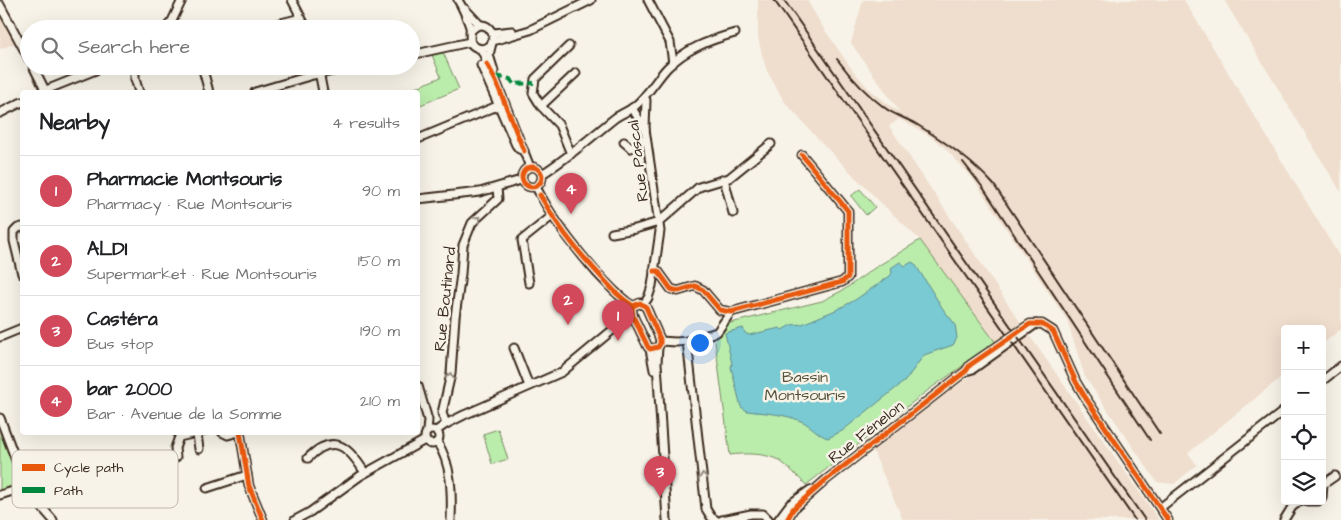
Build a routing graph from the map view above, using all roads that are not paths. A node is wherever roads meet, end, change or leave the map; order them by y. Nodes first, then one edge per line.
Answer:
1 (182, 0) edge
2 (292, 0) edge
3 (591, 0) edge
4 (648, 0) edge
5 (459, 2) edge
6 (0, 5) edge
7 (301, 18) joint
8 (172, 20) edge
9 (293, 20) edge
10 (480, 25) junction
11 (470, 32) junction
12 (735, 33) dead end
13 (493, 37) junction
14 (20, 42) edge
15 (470, 42) junction
16 (569, 46) dead end
17 (481, 49) junction
18 (420, 53) edge
19 (482, 63) junction
20 (673, 63) junction
21 (576, 72) dead end
22 (37, 75) edge
23 (85, 75) edge
24 (135, 75) edge
25 (204, 75) edge
26 (304, 75) edge
27 (319, 75) edge
28 (496, 81) junction
29 (43, 90) edge
30 (49, 90) edge
31 (138, 90) edge
32 (208, 90) edge
33 (261, 90) edge
34 (323, 90) edge
35 (644, 98) junction
36 (20, 103) edge
37 (502, 104) junction
38 (541, 106) junction
39 (632, 108) junction
40 (0, 113) edge
41 (645, 129) junction
42 (420, 138) edge
43 (646, 138) junction
44 (624, 142) dead end
45 (771, 144) dead end
46 (571, 154) junction
47 (802, 155) dead end
48 (530, 167) junction
49 (542, 174) junction
50 (724, 179) junction
51 (521, 180) junction
52 (536, 186) junction
53 (498, 188) junction
54 (420, 199) edge
55 (733, 213) dead end
56 (552, 216) junction
57 (659, 222) junction
58 (20, 228) edge
59 (612, 233) dead end
60 (20, 266) edge
61 (654, 270) junction
62 (529, 283) dead end
63 (643, 304) junction
64 (633, 306) junction
65 (731, 312) junction
66 (633, 316) junction
67 (20, 329) edge
68 (0, 337) edge
69 (687, 341) junction
70 (656, 346) junction
71 (514, 348) dead end
72 (1341, 366) edge
73 (1326, 378) edge
74 (529, 386) junction
75 (420, 393) edge
76 (1281, 413) edge
77 (0, 418) edge
78 (446, 424) junction
79 (432, 431) junction
80 (190, 435) edge
81 (199, 435) edge
82 (240, 435) edge
83 (425, 440) junction
84 (437, 442) junction
85 (198, 449) dead end
86 (12, 450) edge
87 (175, 450) edge
88 (308, 458) dead end
89 (365, 473) junction
90 (247, 475) junction
91 (1335, 476) dead end
92 (826, 480) junction
93 (1326, 483) edge
94 (207, 488) dead end
95 (12, 491) edge
96 (0, 495) edge
97 (1295, 505) edge
98 (42, 508) edge
99 (1160, 508) junction
100 (53, 520) edge
101 (263, 520) edge
102 (295, 520) edge
103 (451, 520) edge
104 (663, 520) edge
105 (667, 520) edge
106 (716, 520) edge
107 (722, 520) edge
108 (769, 520) edge
109 (775, 520) edge
110 (787, 520) edge
111 (1168, 520) edge
112 (1284, 520) edge

1 - 8 street
2 - 7 street
3 - 13 street
4 - 20 street
5 - 10 street
5 - 11 street
6 - 14 street
7 - 9 street
10 - 11 street
10 - 13 street
11 - 15 street
12 - 20 street
13 - 17 street
13 - 28 street
15 - 17 street
15 - 18 street
16 - 38 street
17 - 19 street
19 - 28 street
19 - 37 street
20 - 35 street
21 - 38 street
22 - 29 street
23 - 30 street
24 - 31 street
25 - 32 street
26 - 33 street
27 - 34 street
28 - 37 street
35 - 39 street
35 - 41 street, Rue Pascal
36 - 40 street
37 - 42 street
37 - 48 street
38 - 46 street
39 - 41 street
39 - 46 street
41 - 43 street, Rue Pascal
43 - 44 street
43 - 57 street, Rue Pascal
45 - 50 street
46 - 49 street
47 - 65 street
48 - 49 street
48 - 51 street
49 - 52 street
50 - 55 street
50 - 57 street
51 - 52 street
51 - 53 street
52 - 56 street
53 - 54 street
78 -> 53 street, Rue Boutinard
56 - 62 street
56 - 64 street
57 - 59 street, Rue Pascal
57 - 61 street, Rue Pascal
58 - 60 street
61 - 63 street, Rue Pascal
61 - 65 street
63 - 64 street
63 - 70 street
64 - 66 street
65 - 69 street
66 - 70 street
66 - 74 street
67 - 68 street
69 - 70 street
106 -> 69 street
70 - 104 street
70 - 105 street
71 - 74 street
72 - 73 street
74 - 78 street
75 - 79 street
76 - 99 street
77 - 86 street
78 - 79 street
79 - 83 street
79 - 84 street
80 - 87 street
81 - 85 street
82 - 90 street
83 - 84 street
83 - 89 street
84 - 103 street
88 - 89 street
89 - 102 street
90 - 94 street
90 - 101 street
91 - 93 street
92 - 99 street, Rue Fénelon
92 - 109 street, Rue Fénelon
92 - 110 street, Rue Fénelon
95 - 96 street
97 - 112 street
98 - 100 street
99 - 111 street
107 - 108 street

